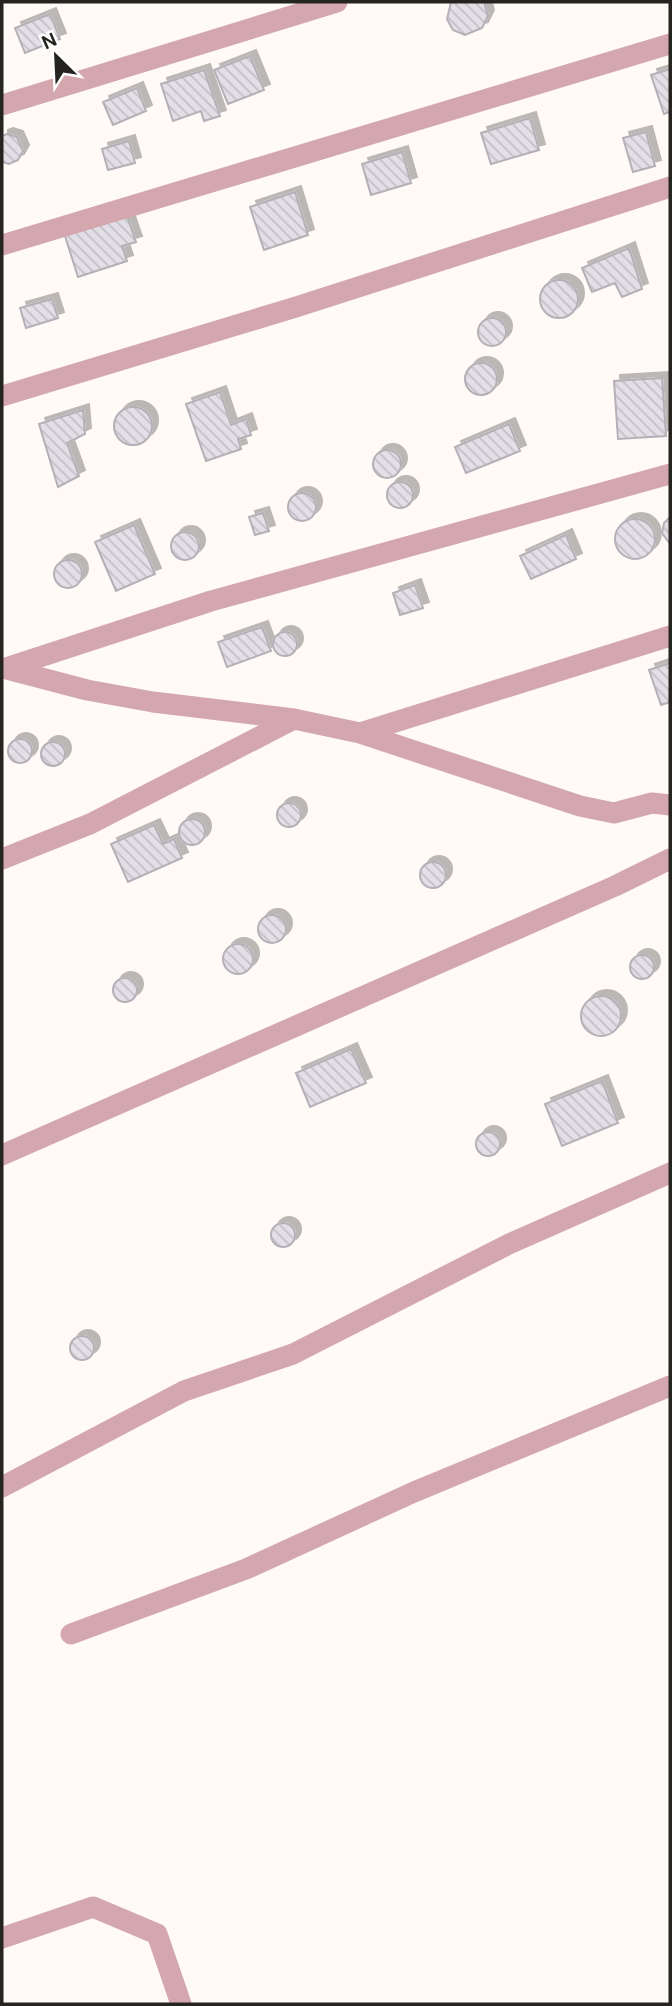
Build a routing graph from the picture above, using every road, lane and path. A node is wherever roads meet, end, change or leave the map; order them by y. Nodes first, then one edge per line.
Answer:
1 (337, 2) edge
2 (670, 44) edge
3 (2, 105) edge
4 (670, 187) edge
5 (2, 245) edge
6 (2, 396) edge
7 (670, 474) edge
8 (670, 636) edge
9 (4, 668) edge
10 (295, 719) junction
11 (360, 733) junction
12 (664, 801) edge
13 (2, 859) edge
14 (670, 859) edge
15 (2, 1155) edge
16 (670, 1173) edge
17 (670, 1386) edge
18 (2, 1487) edge
19 (71, 1634) dead end
20 (2, 1938) edge
21 (181, 2004) edge

1 - 3 street
2 - 5 street
4 - 6 street
7 - 9 street
8 - 11 street
9 - 10 street
10 - 11 street
10 - 13 street
11 - 12 street
14 - 15 street
16 - 18 street
17 - 19 street
20 - 21 street

